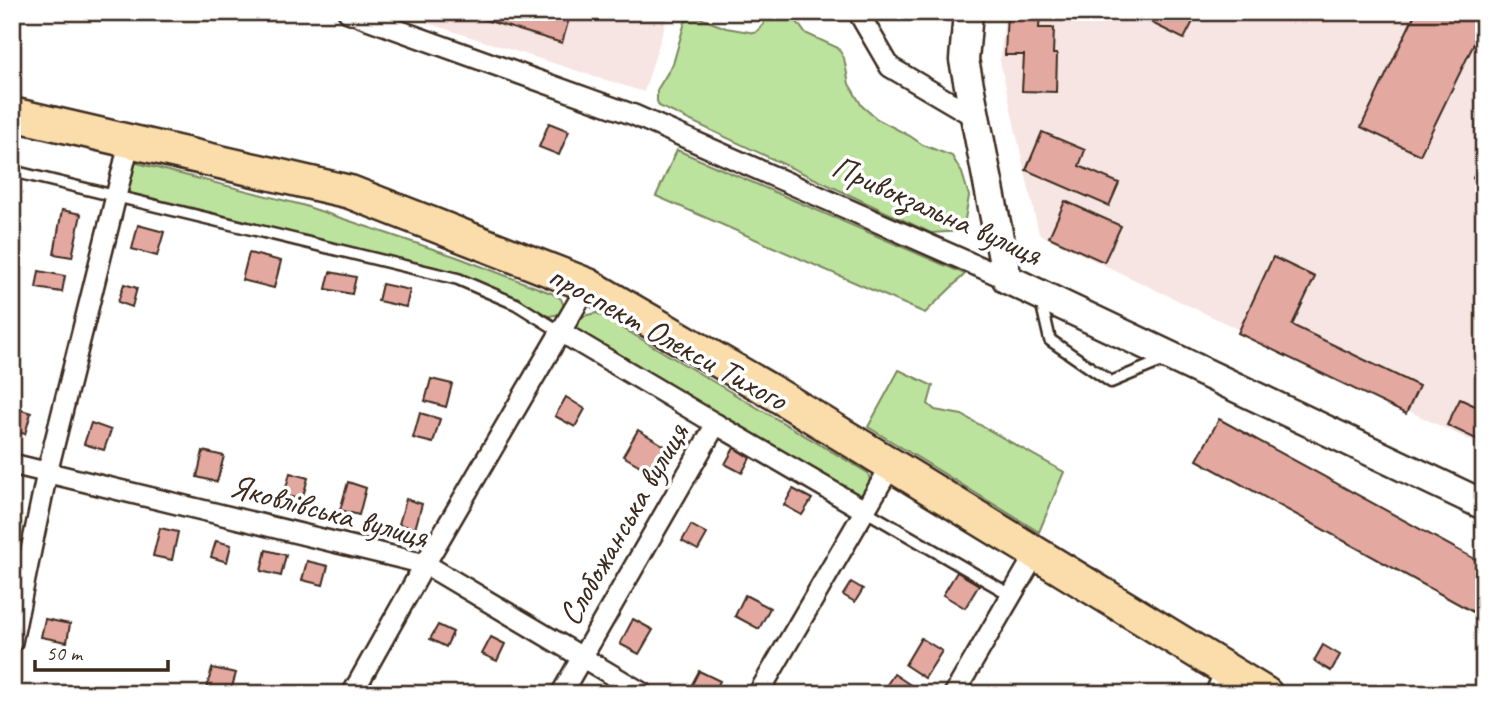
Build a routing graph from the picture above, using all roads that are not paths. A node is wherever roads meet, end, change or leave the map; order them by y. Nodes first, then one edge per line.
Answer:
1 (348, 12) edge
2 (858, 12) edge
3 (968, 12) edge
4 (12, 114) edge
5 (975, 117) junction
6 (130, 140) junction
7 (12, 172) edge
8 (116, 196) junction
9 (1007, 279) junction
10 (588, 285) junction
11 (1039, 294) junction
12 (561, 332) junction
13 (1172, 357) junction
14 (716, 424) junction
15 (12, 464) edge
16 (892, 464) junction
17 (47, 473) junction
18 (1484, 505) edge
19 (864, 510) junction
20 (1036, 553) junction
21 (425, 564) junction
22 (1011, 595) junction
23 (12, 642) edge
24 (581, 659) junction
25 (1220, 682) edge
26 (352, 694) edge
27 (561, 694) edge
28 (644, 694) edge
29 (758, 694) edge
30 (954, 694) edge
31 (1266, 694) edge

1 - 9 street, Привокзальна вулиця
2 - 5 street
3 - 5 street
4 - 6 main road, проспект Олекси Тихого
5 - 9 street
6 - 8 street
6 - 10 main road, проспект Олекси Тихого
7 - 8 lane
8 - 12 lane
8 - 17 street
9 - 11 street, Привокзальна вулиця
10 - 12 street
10 - 16 main road, проспект Олекси Тихого
11 - 13 street, Привокзальна вулиця
11 - 13 lane
12 - 14 street
12 - 21 street
13 - 18 street, Привокзальна вулиця
14 - 19 street, Слобожанська вулиця
14 - 24 street, Слобожанська вулиця
15 - 17 street, Яковлівська вулиця
16 - 19 street
16 - 20 main road, проспект Олекси Тихого
17 - 21 street, Яковлівська вулиця
17 - 23 street
19 - 22 lane
19 - 29 street
20 - 22 street
20 - 25 main road, проспект Олекси Тихого
21 - 24 street, Яковлівська вулиця
21 - 26 street
22 - 30 street
24 - 27 street, Слобожанська вулиця
24 - 28 street, Яковлівська вулиця
25 - 31 main road, проспект Олекси Тихого

